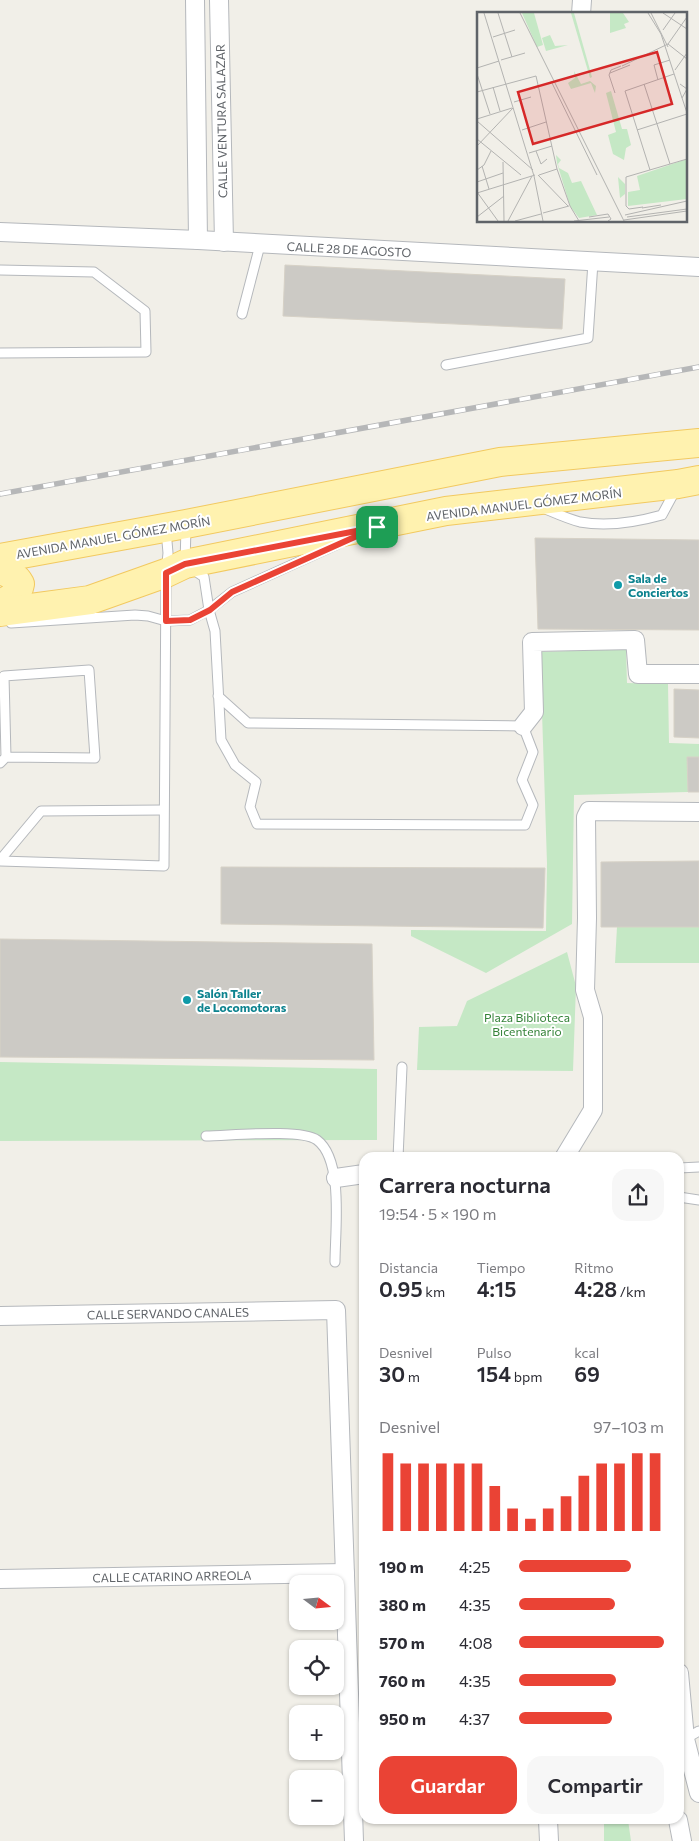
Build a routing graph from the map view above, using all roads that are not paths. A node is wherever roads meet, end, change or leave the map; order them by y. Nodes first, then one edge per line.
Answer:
1 (194, 0) edge
2 (219, 0) edge
3 (0, 232) edge
4 (198, 240) junction
5 (224, 242) junction
6 (260, 245) junction
7 (594, 262) junction
8 (699, 267) edge
9 (0, 270) edge
10 (242, 314) dead end
11 (0, 353) edge
12 (446, 365) dead end
13 (699, 443) edge
14 (692, 483) edge
15 (176, 526) junction
16 (377, 527) junction
17 (0, 558) edge
18 (176, 569) junction
19 (0, 570) edge
20 (0, 604) edge
21 (210, 610) junction
22 (0, 612) edge
23 (166, 621) junction
24 (0, 622) edge
25 (699, 674) edge
26 (218, 696) junction
27 (523, 726) junction
28 (3, 760) edge
29 (163, 810) junction
30 (699, 812) edge
31 (0, 861) edge
32 (402, 1067) dead end
33 (206, 1136) dead end
34 (398, 1152) edge
35 (568, 1152) edge
36 (699, 1167) edge
37 (684, 1168) edge
38 (359, 1175) edge
39 (336, 1178) junction
40 (684, 1198) edge
41 (699, 1200) edge
42 (335, 1262) dead end
43 (0, 1316) edge
44 (345, 1573) junction
45 (0, 1578) edge
46 (684, 1697) edge
47 (692, 1735) edge
48 (358, 1755) edge
49 (699, 1793) edge
50 (548, 1824) edge
51 (679, 1824) edge
52 (354, 1841) edge
53 (549, 1841) edge
54 (682, 1841) edge

1 - 4 street, CALLE VENTURA SALAZAR
2 - 5 street, CALLE VENTURA SALAZAR
3 - 4 street, CALLE 28 DE AGOSTO
4 - 5 street, CALLE 28 DE AGOSTO
5 - 6 street, CALLE 28 DE AGOSTO
6 - 7 street, CALLE 28 DE AGOSTO
6 - 10 lane
7 - 8 street, CALLE 28 DE AGOSTO
7 - 12 lane
9 - 11 lane
13 - 15 main road, AVENIDA MANUEL GÓMEZ MORÍN
14 - 16 main road, AVENIDA MANUEL GÓMEZ MORÍN
15 - 17 main road, AVENIDA MANUEL GÓMEZ MORÍN
15 - 18 lane
15 - 18 lane
16 - 18 main road, AVENIDA MANUEL GÓMEZ MORÍN
16 - 21 lane
18 - 21 lane
18 - 22 main road, AVENIDA MANUEL GÓMEZ MORÍN
18 - 23 lane
19 - 20 main road
21 - 23 lane
21 - 26 lane
23 - 24 lane
23 - 29 lane
25 - 27 street
26 - 27 lane
26 - 27 lane
28 - 28 lane
29 - 31 lane
29 - 31 lane
30 - 35 street
32 - 34 lane
33 - 39 lane
36 - 37 lane
38 - 39 street
39 - 42 lane
40 - 41 lane
43 - 44 street, CALLE SERVANDO CANALES
44 - 45 street, CALLE CATARINO ARREOLA
44 - 48 street
46 - 47 street
47 - 49 street
48 - 52 street
50 - 53 street
51 - 54 street

